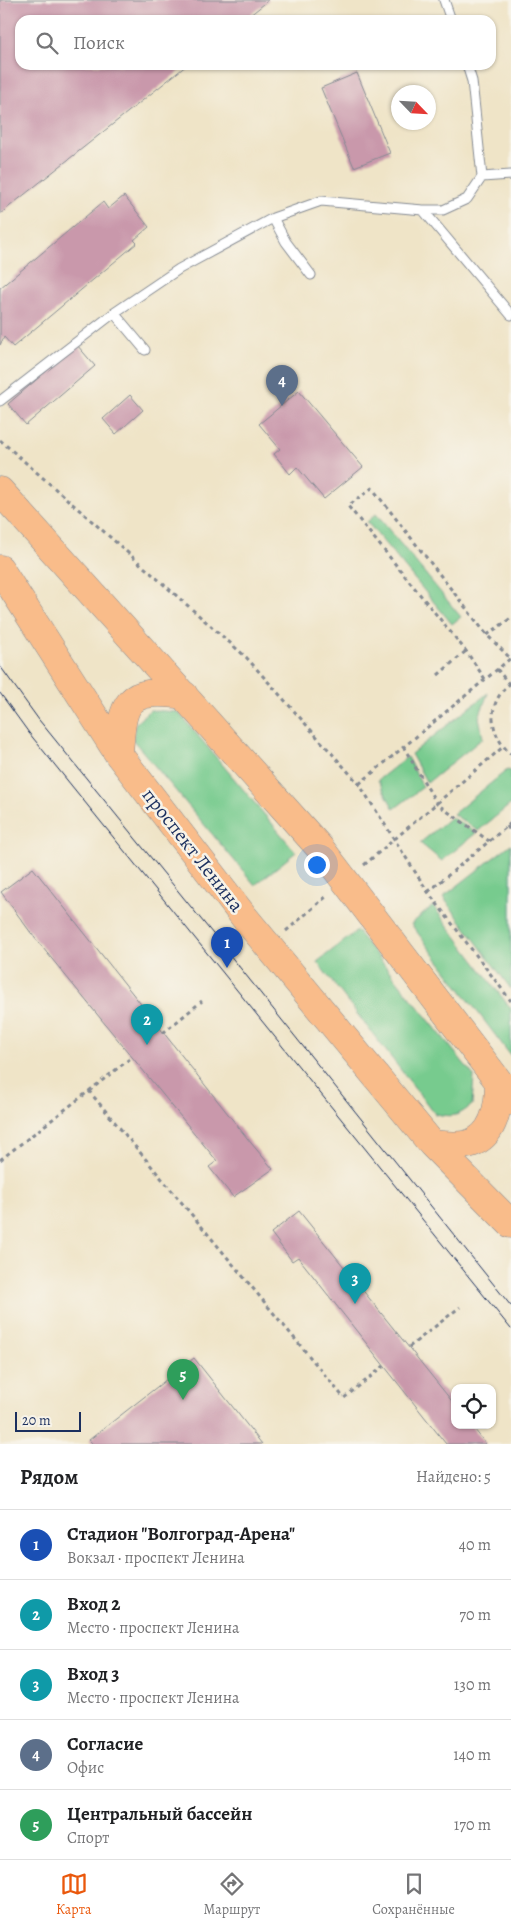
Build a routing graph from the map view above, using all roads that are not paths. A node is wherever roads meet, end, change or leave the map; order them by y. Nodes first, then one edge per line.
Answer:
1 (444, 0) edge
2 (449, 15) edge
3 (469, 70) edge
4 (511, 175) edge
5 (482, 177) junction
6 (423, 210) junction
7 (273, 218) junction
8 (311, 275) dead end
9 (114, 313) junction
10 (511, 315) edge
11 (145, 350) dead end
12 (0, 401) edge
13 (0, 492) edge
14 (0, 570) edge
15 (184, 695) junction
16 (119, 756) junction
17 (505, 1092) edge
18 (432, 1144) junction
19 (511, 1224) edge

1 - 2 lane
3 - 5 lane
4 - 5 lane
5 - 6 lane
6 - 7 lane
6 - 10 lane
7 - 8 lane
7 - 9 lane
9 - 11 lane
9 - 12 lane
13 - 15 main road
14 - 16 main road, проспект Ленина
15 - 16 main road
15 - 17 main road
16 - 18 main road, проспект Ленина
17 - 18 main road
18 - 19 main road, проспект Ленина

